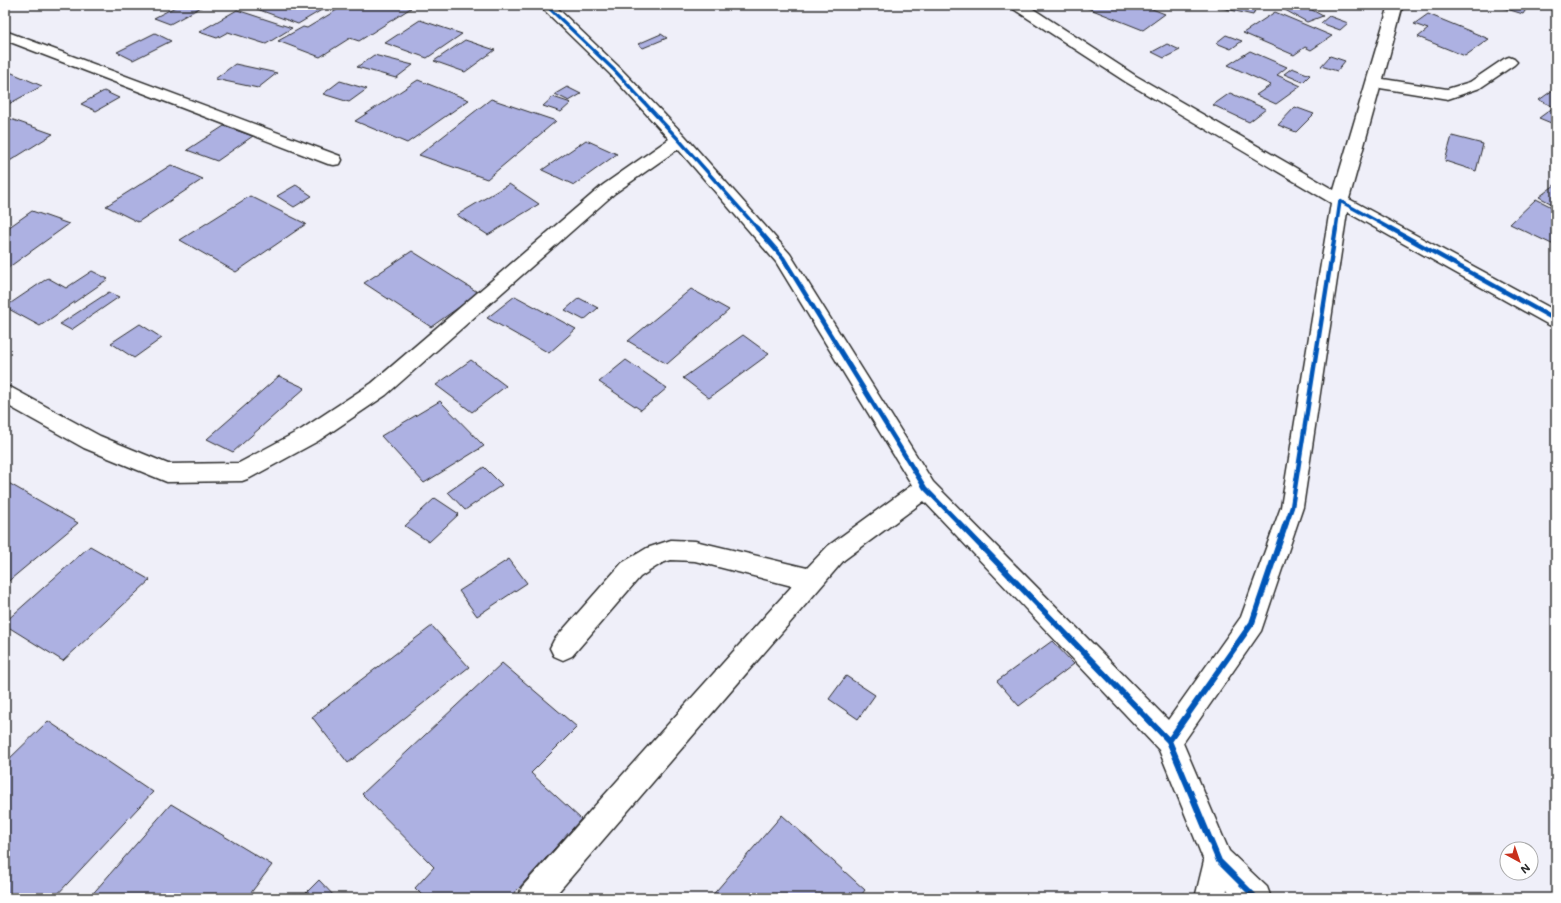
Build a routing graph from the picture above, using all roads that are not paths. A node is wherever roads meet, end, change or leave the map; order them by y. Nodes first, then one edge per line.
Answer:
1 (546, 5) edge
2 (1017, 5) edge
3 (1396, 5) edge
4 (5, 35) edge
5 (1509, 62) dead end
6 (1374, 82) junction
7 (679, 140) junction
8 (334, 160) dead end
9 (1340, 201) junction
10 (1556, 320) edge
11 (5, 394) edge
12 (925, 488) junction
13 (812, 580) junction
14 (562, 648) dead end
15 (1169, 741) junction
16 (1219, 861) junction
17 (533, 898) edge
18 (1210, 898) edge
19 (1256, 898) edge

1 - 7 street
2 - 9 street
3 - 6 street
4 - 8 street
5 - 6 street
6 - 9 street
7 - 11 street
7 - 12 street
9 - 10 street
9 - 15 street
12 - 13 street
12 - 15 street
13 - 14 street
13 - 17 street
15 - 16 street
16 - 18 street
16 - 19 street

